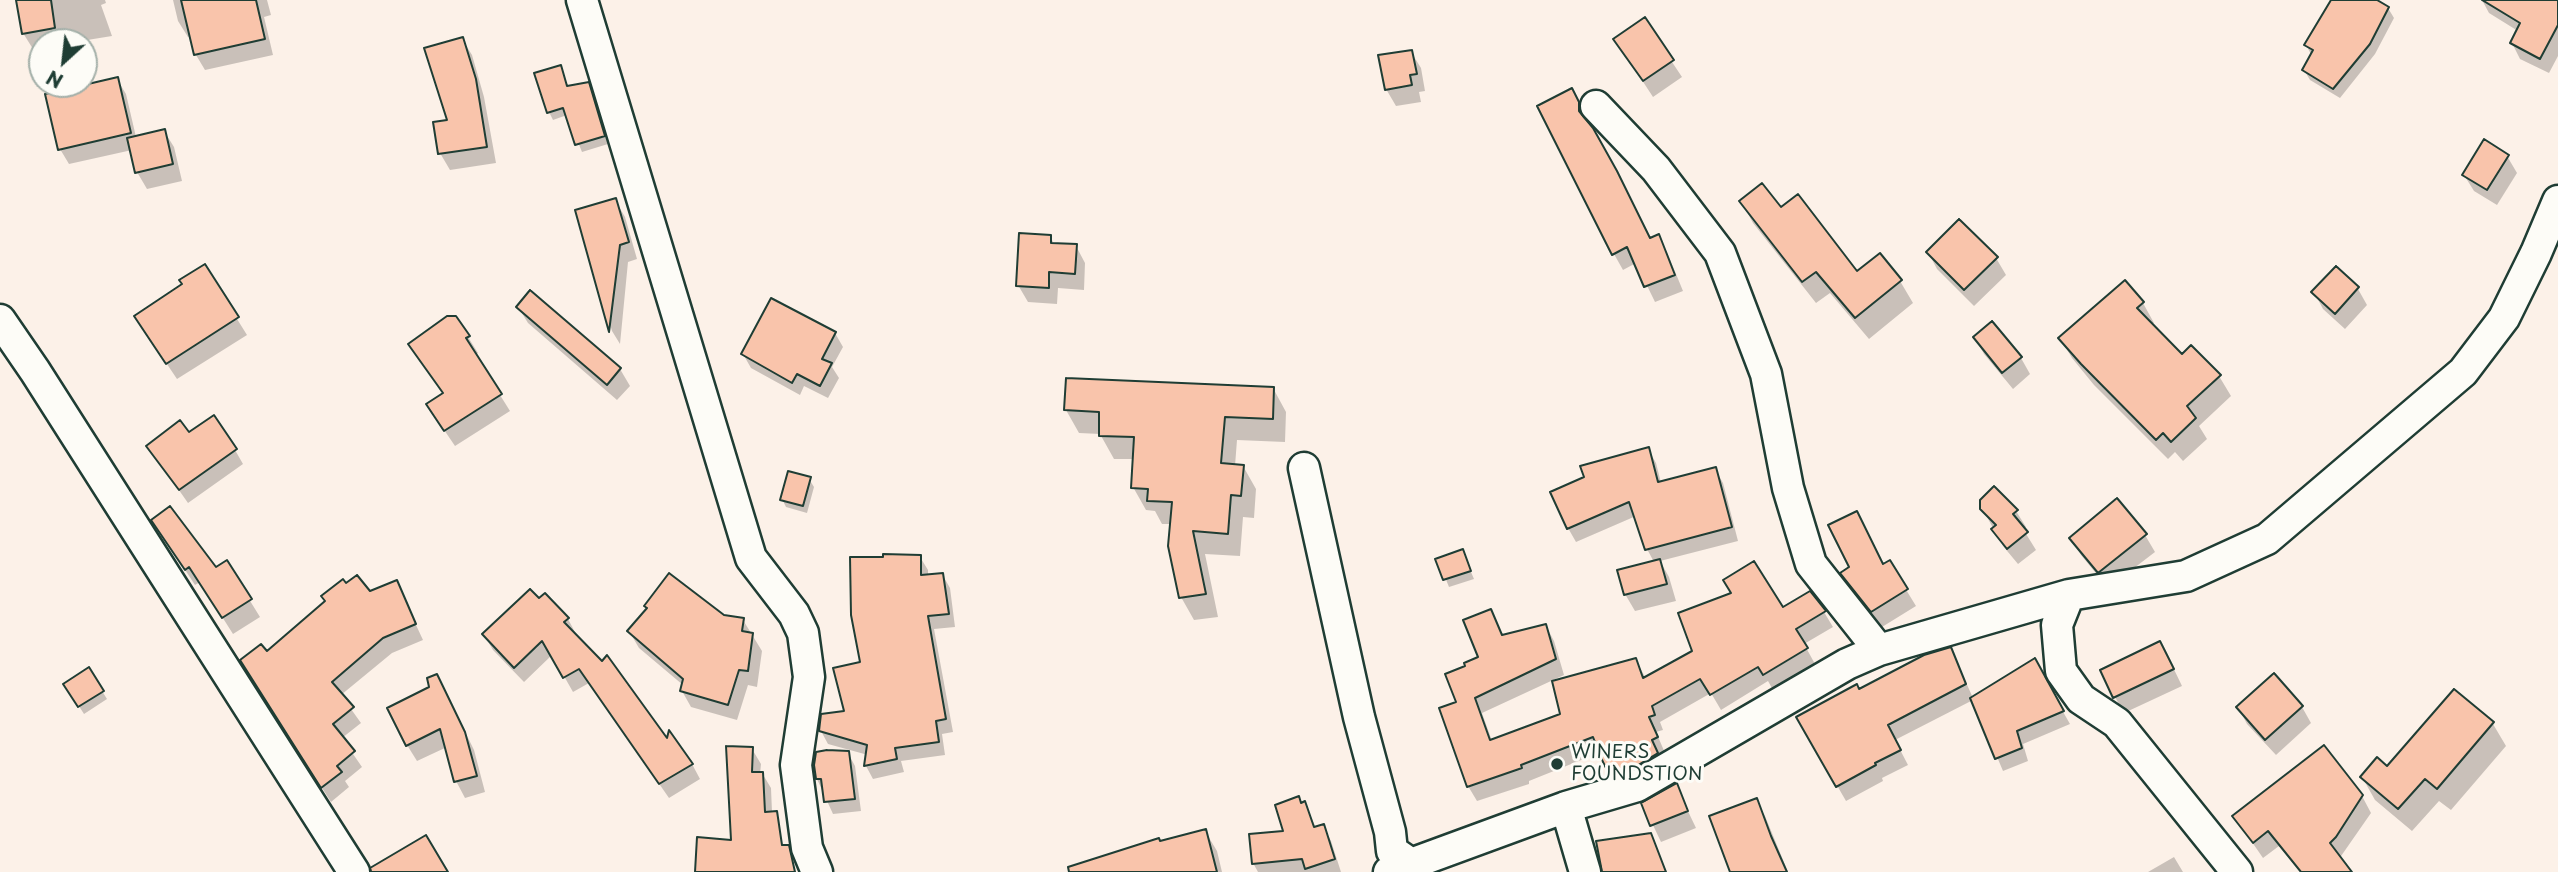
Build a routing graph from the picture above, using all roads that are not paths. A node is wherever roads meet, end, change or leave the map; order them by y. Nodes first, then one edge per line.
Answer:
1 (582, 0) edge
2 (1596, 106) dead end
3 (2558, 201) edge
4 (0, 320) edge
5 (1304, 468) dead end
6 (2069, 595) junction
7 (1879, 650) junction
8 (1566, 807) junction
9 (1400, 868) edge
10 (354, 872) edge
11 (817, 872) edge
12 (1585, 872) edge
13 (2237, 872) edge

1 - 11 street
2 - 7 street
3 - 6 street
4 - 10 street
5 - 9 street
6 - 7 street
6 - 13 street
7 - 8 street
8 - 9 street
8 - 12 street

